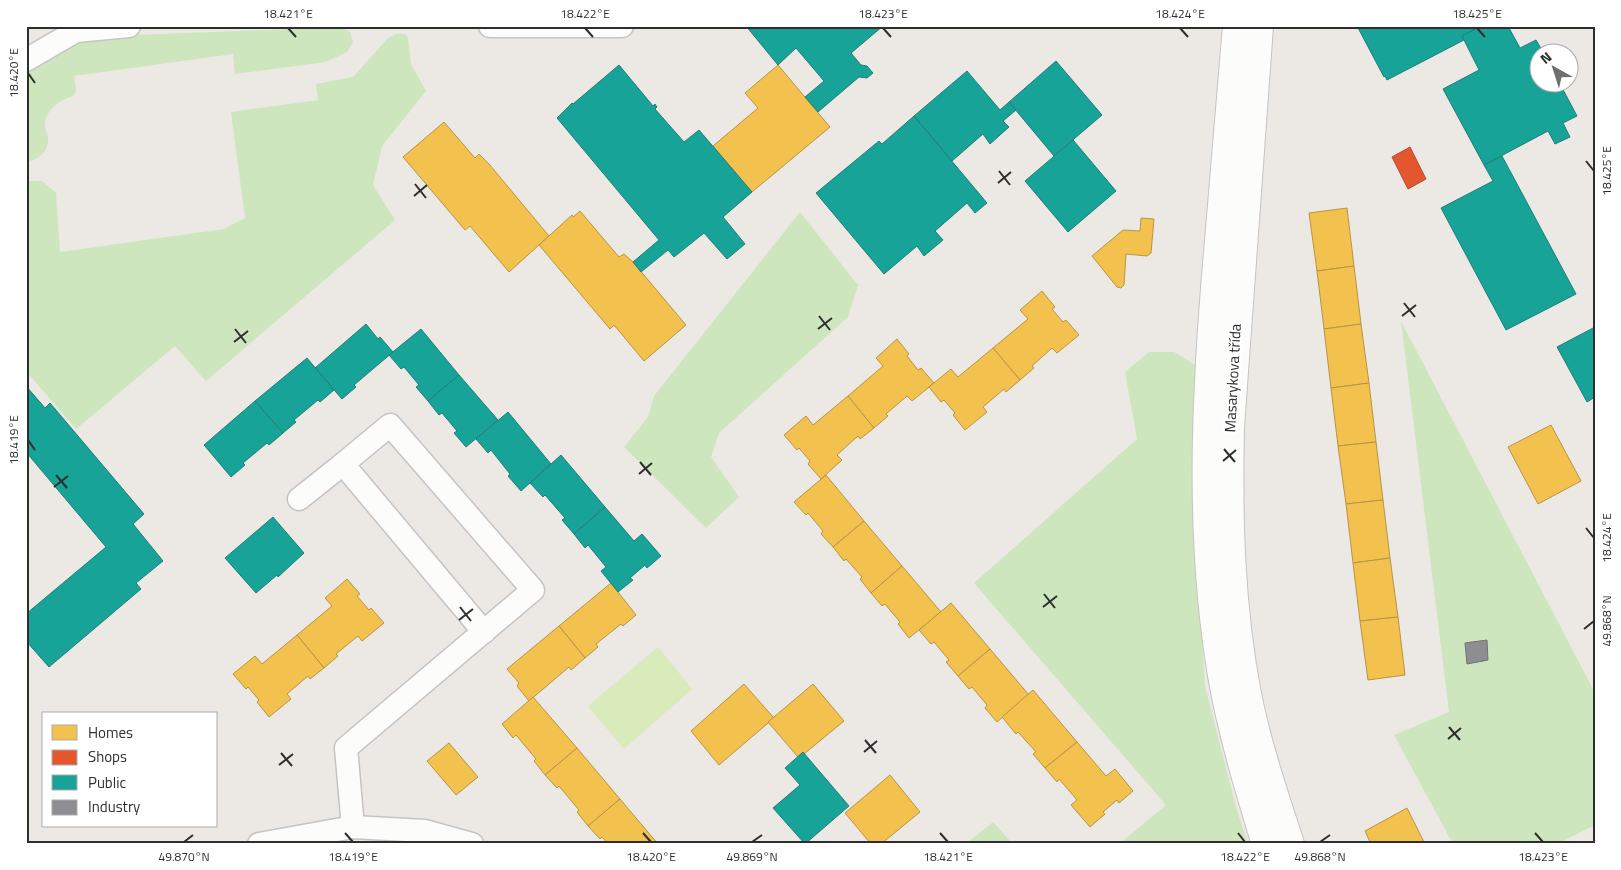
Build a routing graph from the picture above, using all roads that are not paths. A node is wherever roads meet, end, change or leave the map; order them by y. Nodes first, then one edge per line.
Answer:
1 (129, 26) edge
2 (490, 26) edge
3 (622, 26) edge
4 (1237, 26) edge
5 (1259, 26) edge
6 (26, 60) edge
7 (343, 464) junction
8 (299, 499) dead end
9 (484, 632) junction
10 (353, 827) junction
11 (260, 844) edge
12 (472, 844) edge
13 (1266, 844) edge
14 (1290, 844) edge

1 - 6 street
2 - 3 street
4 - 13 street, Masarykova třída
5 - 14 street, Masarykova třída
7 - 8 street
7 - 9 street
7 - 9 street
9 - 10 street
10 - 11 street
10 - 12 street

